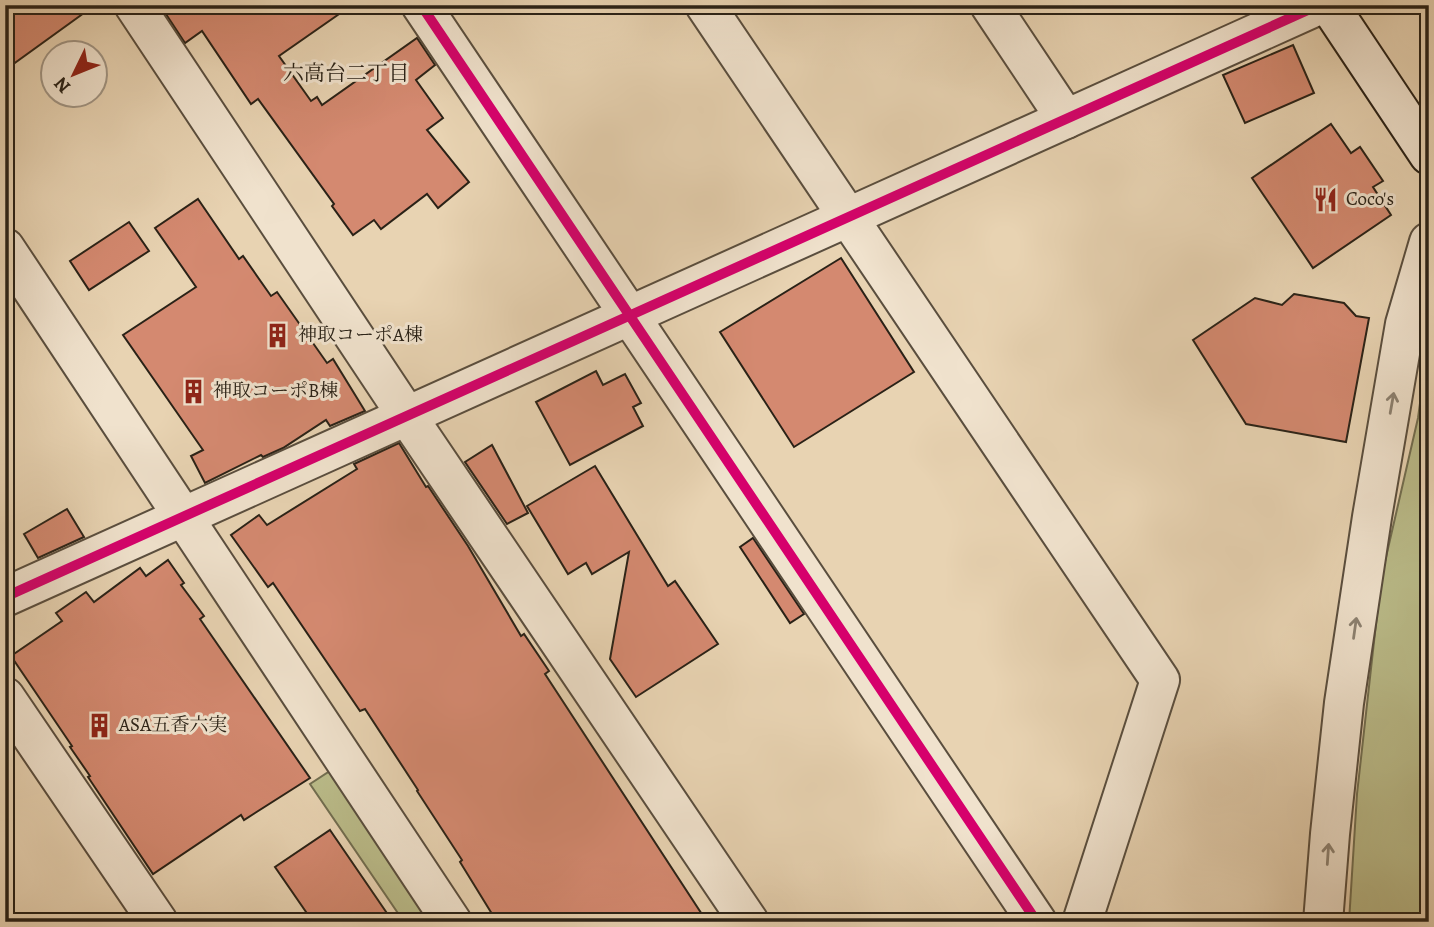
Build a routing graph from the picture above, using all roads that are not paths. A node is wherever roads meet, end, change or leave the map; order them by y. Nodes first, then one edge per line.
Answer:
1 (134, 5) edge
2 (421, 5) edge
3 (705, 5) edge
4 (990, 5) edge
5 (1320, 5) edge
6 (1329, 5) edge
7 (1066, 119) junction
8 (1429, 155) edge
9 (848, 217) junction
10 (1429, 242) edge
11 (5, 248) edge
12 (630, 316) junction
13 (407, 416) junction
14 (184, 517) junction
15 (5, 597) edge
16 (5, 697) edge
17 (158, 922) edge
18 (452, 922) edge
19 (749, 922) edge
20 (1037, 922) edge
21 (1082, 922) edge
22 (1323, 922) edge

1 - 13 street
2 - 12 street
3 - 9 street
4 - 7 street
5 - 7 street
6 - 8 street
7 - 9 street
9 - 12 street
9 - 21 street
22 -> 10 street
11 - 14 street
12 - 13 street
12 - 20 street
13 - 14 street
13 - 19 street
14 - 15 street
14 - 18 street
16 - 17 street

